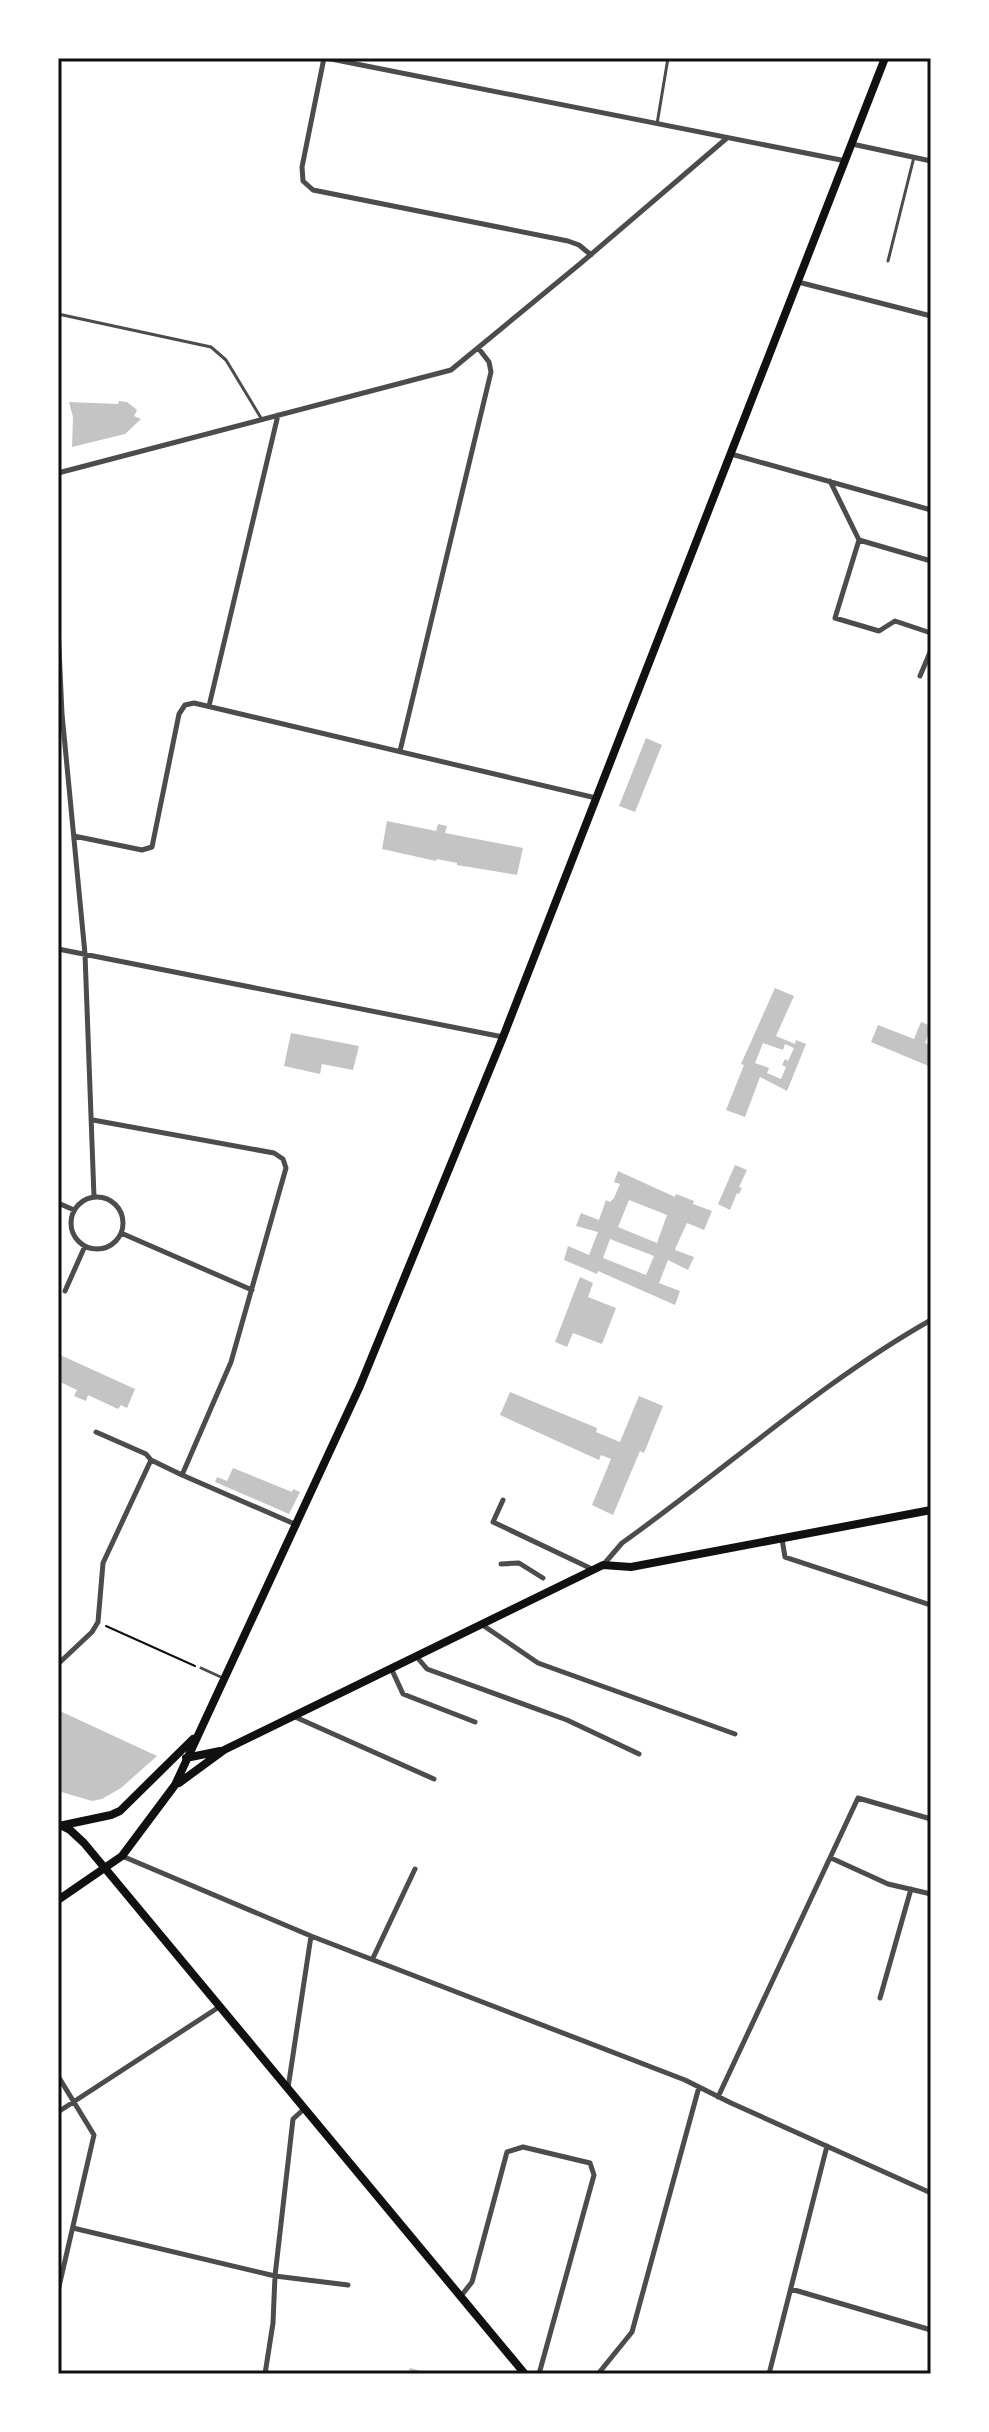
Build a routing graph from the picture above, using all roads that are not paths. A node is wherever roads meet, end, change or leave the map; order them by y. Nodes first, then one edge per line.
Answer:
1 (325, 58) edge
2 (668, 58) edge
3 (885, 58) edge
4 (657, 124) junction
5 (727, 138) junction
6 (852, 144) junction
7 (914, 157) junction
8 (846, 161) junction
9 (931, 161) edge
10 (591, 255) junction
11 (888, 261) dead end
12 (797, 282) junction
13 (58, 314) edge
14 (931, 316) edge
15 (479, 349) junction
16 (278, 415) junction
17 (262, 420) junction
18 (730, 454) junction
19 (58, 473) edge
20 (830, 481) junction
21 (931, 510) edge
22 (859, 540) junction
23 (931, 561) edge
24 (58, 627) edge
25 (931, 633) edge
26 (931, 650) edge
27 (920, 676) dead end
28 (209, 706) junction
29 (60, 714) edge
30 (400, 751) junction
31 (596, 798) junction
32 (74, 836) junction
33 (58, 949) edge
34 (85, 954) junction
35 (503, 1037) junction
36 (93, 1120) junction
37 (94, 1197) junction
38 (58, 1203) edge
39 (74, 1210) junction
40 (121, 1233) junction
41 (85, 1246) junction
42 (252, 1290) junction
43 (65, 1291) dead end
44 (931, 1320) edge
45 (96, 1432) dead end
46 (151, 1460) junction
47 (182, 1475) junction
48 (503, 1500) dead end
49 (931, 1510) edge
50 (297, 1525) junction
51 (781, 1538) junction
52 (501, 1564) dead end
53 (603, 1565) junction
54 (593, 1569) junction
55 (543, 1578) dead end
56 (931, 1605) edge
57 (481, 1624) junction
58 (416, 1656) junction
59 (58, 1664) edge
60 (201, 1668) road end
61 (391, 1668) junction
62 (223, 1678) junction
63 (293, 1716) junction
64 (475, 1722) dead end
65 (735, 1734) dead end
66 (195, 1737) junction
67 (224, 1750) junction
68 (639, 1754) dead end
69 (174, 1760) junction
70 (188, 1760) junction
71 (434, 1779) dead end
72 (175, 1785) junction
73 (931, 1819) edge
74 (59, 1825) edge
75 (122, 1856) junction
76 (831, 1858) junction
77 (106, 1869) junction
78 (415, 1869) dead end
79 (911, 1889) junction
80 (931, 1894) edge
81 (58, 1900) edge
82 (311, 1936) junction
83 (373, 1958) junction
84 (880, 1998) dead end
85 (220, 2007) junction
86 (58, 2076) edge
87 (699, 2087) junction
88 (288, 2088) junction
89 (718, 2097) junction
90 (74, 2102) junction
91 (305, 2108) junction
92 (58, 2112) edge
93 (827, 2146) junction
94 (931, 2193) edge
95 (73, 2228) junction
96 (275, 2276) junction
97 (348, 2285) dead end
98 (791, 2289) junction
99 (58, 2291) edge
100 (461, 2296) junction
101 (931, 2330) edge
102 (265, 2374) edge
103 (525, 2374) edge
104 (539, 2374) edge
105 (598, 2374) edge
106 (769, 2374) edge

1 - 4 street
1 - 10 street
2 - 4 lane
3 - 6 main road
4 - 5 street
5 - 8 street
5 - 10 street
6 - 7 street
6 - 8 main road
7 - 9 street
7 - 11 lane
8 - 12 main road
10 - 15 street
12 - 14 street
12 - 18 main road
13 - 17 lane
15 - 16 street
15 - 30 street
16 - 17 street
16 - 28 street
17 - 19 street
18 - 20 street
18 - 31 main road
20 - 21 street
20 - 22 street
22 - 23 street
22 - 25 street
24 - 29 street
26 - 27 street
28 - 30 street
28 - 32 street
29 - 32 street
30 - 31 street
31 - 35 main road
32 - 34 street
33 - 34 street
34 - 35 street
34 - 36 street
35 - 50 main road
36 - 37 street
36 - 42 street
37 - 39 street
37 - 40 street
38 - 39 street
39 - 41 street
40 - 41 street
40 - 42 street
41 - 43 street
42 - 47 street
44 - 53 street
45 - 46 street
46 - 47 street
46 - 59 street
47 - 50 street
48 - 54 street
49 - 51 main road
50 - 62 main road
51 - 53 main road
51 - 56 street
52 - 55 street
53 - 54 main road
54 - 57 main road
57 - 58 main road
57 - 65 street
58 - 61 main road
58 - 68 street
60 - 62 lane
61 - 63 main road
61 - 64 street
62 - 66 main road
63 - 67 main road
63 - 71 street
66 - 69 main road
66 - 70 main road
67 - 70 main road
67 - 72 main road
69 - 70 main road
69 - 74 main road
70 - 72 main road
72 - 75 main road
73 - 76 street
74 - 77 main road
75 - 77 main road
75 - 82 street
76 - 79 street
76 - 89 street
77 - 81 main road
77 - 85 main road
78 - 83 street
79 - 80 street
79 - 84 street
82 - 83 street
82 - 88 street
83 - 87 street
85 - 88 main road
85 - 90 street
86 - 90 street
87 - 89 street
87 - 105 street
88 - 91 main road
89 - 93 street
90 - 92 street
90 - 95 street
91 - 96 street
91 - 100 main road
93 - 94 street
93 - 98 street
95 - 96 street
95 - 99 street
96 - 97 street
96 - 102 street
98 - 101 street
98 - 106 street
100 - 103 main road
100 - 104 street

